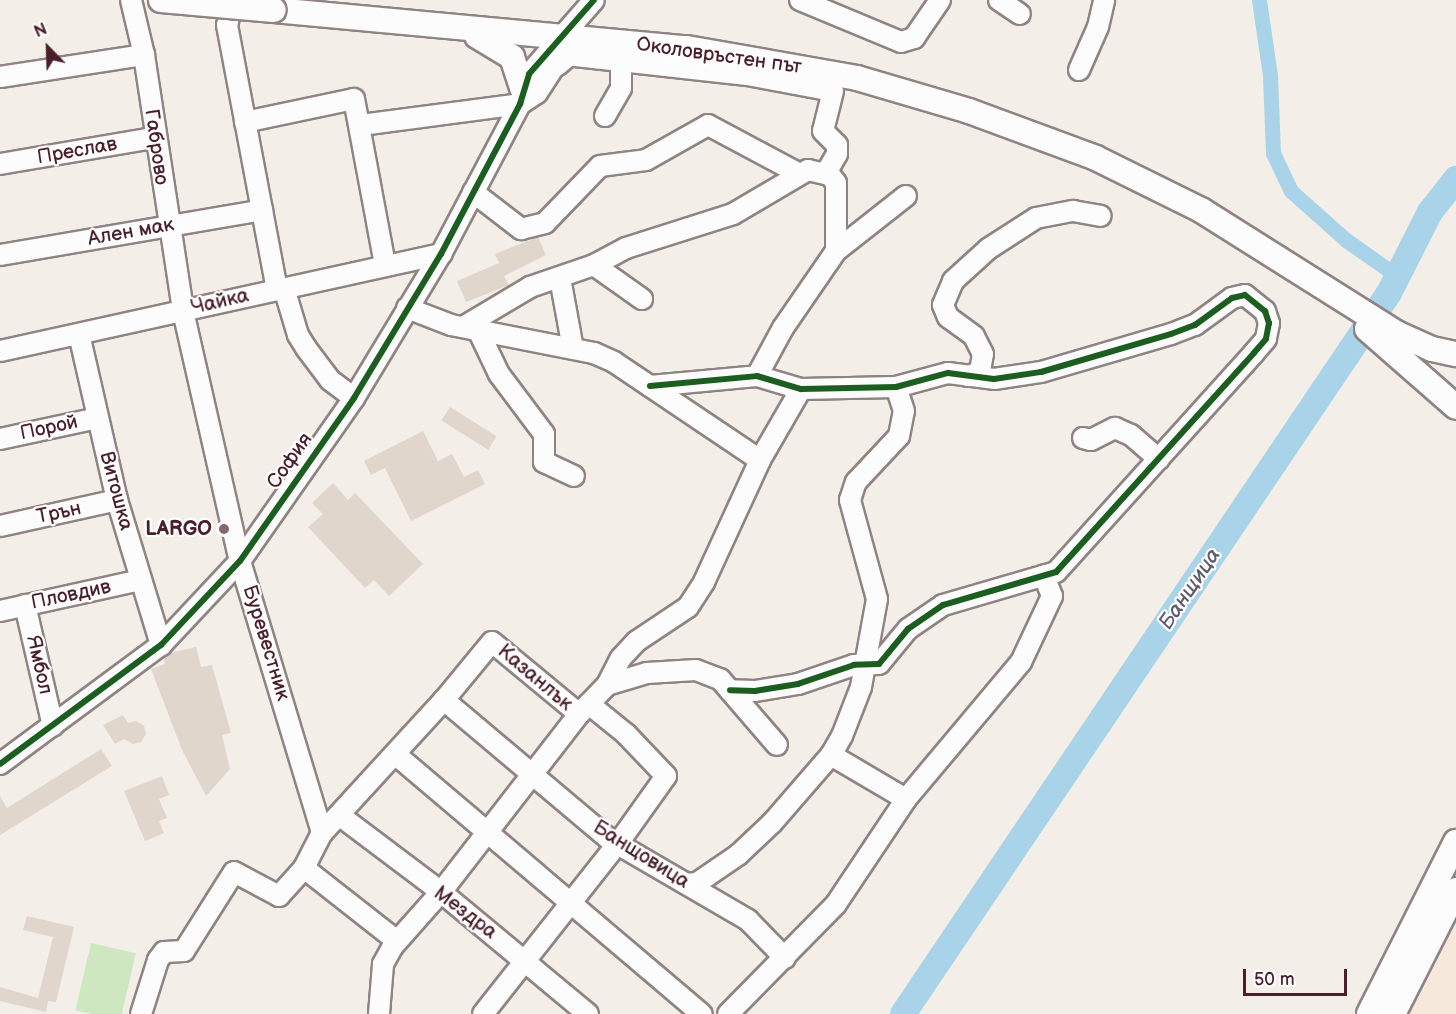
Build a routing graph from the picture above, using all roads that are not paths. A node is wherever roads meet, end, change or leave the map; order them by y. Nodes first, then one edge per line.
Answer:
1 (131, 0) edge
2 (161, 0) edge
3 (233, 0) edge
4 (594, 0) edge
5 (800, 0) edge
6 (940, 0) edge
7 (999, 0) edge
8 (1104, 0) edge
9 (1020, 14) dead end
10 (464, 30) junction
11 (561, 53) junction
12 (144, 55) junction
13 (621, 62) junction
14 (1079, 70) dead end
15 (0, 77) edge
16 (521, 96) junction
17 (605, 116) dead end
18 (245, 122) junction
19 (361, 125) junction
20 (154, 138) junction
21 (0, 164) edge
22 (798, 173) junction
23 (826, 173) junction
24 (473, 192) junction
25 (906, 196) dead end
26 (262, 210) junction
27 (1101, 216) dead end
28 (168, 225) junction
29 (836, 251) junction
30 (441, 254) junction
31 (0, 255) edge
32 (385, 266) junction
33 (594, 266) junction
34 (560, 278) junction
35 (281, 289) junction
36 (642, 299) dead end
37 (407, 308) junction
38 (183, 311) junction
39 (471, 328) junction
40 (79, 334) junction
41 (573, 349) junction
42 (0, 351) edge
43 (1414, 354) junction
44 (1456, 354) edge
45 (757, 376) junction
46 (968, 376) junction
47 (650, 386) junction
48 (896, 387) junction
49 (801, 389) junction
50 (354, 398) junction
51 (1456, 407) edge
52 (98, 418) junction
53 (1083, 438) dead end
54 (0, 439) edge
55 (1159, 459) junction
56 (760, 460) junction
57 (574, 476) dead end
58 (117, 500) junction
59 (0, 525) edge
60 (240, 561) junction
61 (1044, 576) junction
62 (141, 580) junction
63 (25, 605) junction
64 (0, 611) edge
65 (161, 645) junction
66 (867, 665) junction
67 (608, 685) junction
68 (730, 690) junction
69 (444, 700) junction
70 (584, 709) junction
71 (53, 726) junction
72 (777, 745) dead end
73 (395, 754) junction
74 (831, 755) junction
75 (0, 764) edge
76 (532, 776) junction
77 (906, 799) junction
78 (339, 815) junction
79 (486, 830) junction
80 (322, 833) junction
81 (1456, 842) edge
82 (619, 843) junction
83 (304, 868) junction
84 (687, 884) junction
85 (441, 892) junction
86 (1453, 901) edge
87 (571, 902) junction
88 (397, 941) junction
89 (785, 958) junction
90 (526, 960) junction
91 (146, 1013) edge
92 (379, 1014) edge
93 (483, 1014) edge
94 (588, 1014) edge
95 (702, 1014) edge
96 (728, 1014) edge
97 (1369, 1014) edge
98 (1393, 1014) edge

1 - 12 street, Габрово
2 - 10 main road, bridge
3 - 18 street
4 - 11 street, София
5 - 6 street
7 - 9 street
8 - 14 street
10 - 11 main road
10 - 16 main road
11 - 13 street
11 - 16 street, София
11 - 43 main road, Околовръстен път
12 - 15 street
12 - 20 street, Габрово
13 - 17 street
13 - 23 street
16 - 19 street
16 - 24 street, София
18 - 19 street
18 - 26 street
19 - 32 street
20 - 21 street, Преслав
20 - 28 street, Габрово
22 - 23 street
22 - 24 street
22 - 33 street
23 - 29 street
24 - 30 street, София
25 - 29 street
26 - 28 street, Ален мак
26 - 35 street
27 - 46 street
28 - 31 street, Ален мак
28 - 38 street, Габрово
29 - 45 street
30 - 32 street, Чайка
30 - 37 street, София
32 - 35 street, Чайка
33 - 34 street
33 - 36 street
34 - 39 street
34 - 41 street
35 - 38 street, Чайка
35 - 50 street
37 - 39 street
37 - 50 street, София
38 - 40 street, Чайка
38 - 60 street, Буревестник
39 - 41 street
39 - 57 street
40 - 42 street, Чайка
40 - 52 street, Витошка
41 - 47 street
43 - 44 main road
43 - 51 main road
45 - 47 street
45 - 49 street
46 - 48 street
46 - 55 street
47 - 56 street
48 - 49 street
48 - 66 street
49 - 56 street
50 - 60 street, София
52 - 54 street, Порой
52 - 58 street, Витошка
53 - 55 street
55 - 61 street
56 - 67 street
58 - 59 street, Трън
58 - 62 street, Витошка
60 - 65 street, София
60 - 80 street, Буревестник
61 - 66 street
61 - 77 street
62 - 63 street, Пловдив
62 - 65 street, Витошка
63 - 64 street, Пловдив
63 - 71 street, Ямбол
65 - 71 street, София
66 - 68 street
66 - 74 street
67 - 68 street
67 - 70 street
68 - 72 street
69 - 70 street, Казанлък
69 - 73 street
69 - 76 street, Банщовица
70 - 76 street
70 - 82 street, Казанлък
71 - 75 street, София
73 - 78 street
73 - 79 street
74 - 77 street
74 - 84 street
76 - 79 street
76 - 82 street, Банщовица
77 - 89 street
78 - 80 street
78 - 85 street, Мездра
79 - 85 street
79 - 87 street
80 - 83 street
81 - 97 main road
82 - 84 street, Банщовица
82 - 87 street
83 - 88 street
83 - 91 street
84 - 89 street, Банщовица
85 - 88 street
85 - 90 street, Мездра
86 - 98 main road
87 - 90 street
87 - 95 street
88 - 92 street
89 - 96 street
90 - 93 street
90 - 94 street, Мездра

